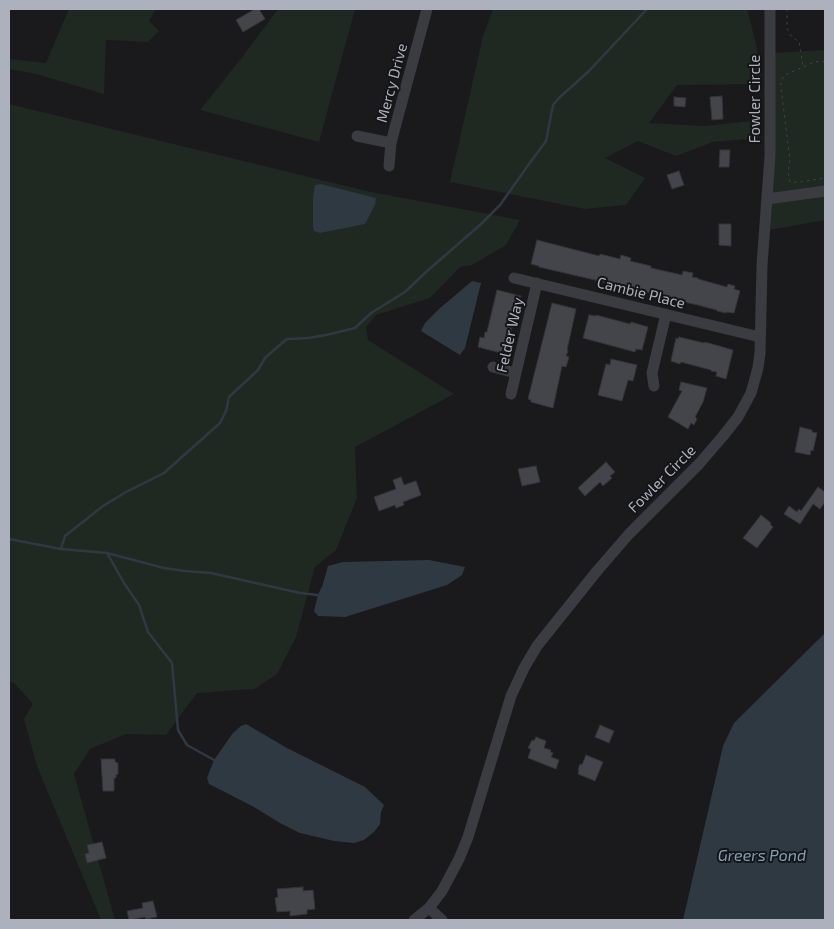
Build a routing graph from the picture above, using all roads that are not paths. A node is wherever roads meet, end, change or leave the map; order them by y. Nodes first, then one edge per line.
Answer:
1 (427, 9) edge
2 (770, 9) edge
3 (357, 136) dead end
4 (392, 143) junction
5 (388, 166) dead end
6 (825, 191) edge
7 (767, 200) junction
8 (514, 278) dead end
9 (537, 283) junction
10 (666, 314) junction
11 (760, 337) junction
12 (493, 367) dead end
13 (516, 372) junction
14 (654, 386) dead end
15 (511, 394) dead end
16 (429, 908) junction
17 (414, 920) edge
18 (442, 920) edge

1 - 4 street, Mercy Drive
2 - 7 street, Fowler Circle
3 - 4 street
4 - 5 street, Mercy Drive
6 - 7 street
7 - 11 street, Fowler Circle
8 - 9 street, Cambie Place
9 - 10 street, Cambie Place
9 - 13 street, Felder Way
10 - 11 street, Cambie Place
10 - 14 street
11 - 16 street, Fowler Circle
12 - 13 street
13 - 15 street, Felder Way
16 - 17 street, Fowler Circle
16 - 18 street

